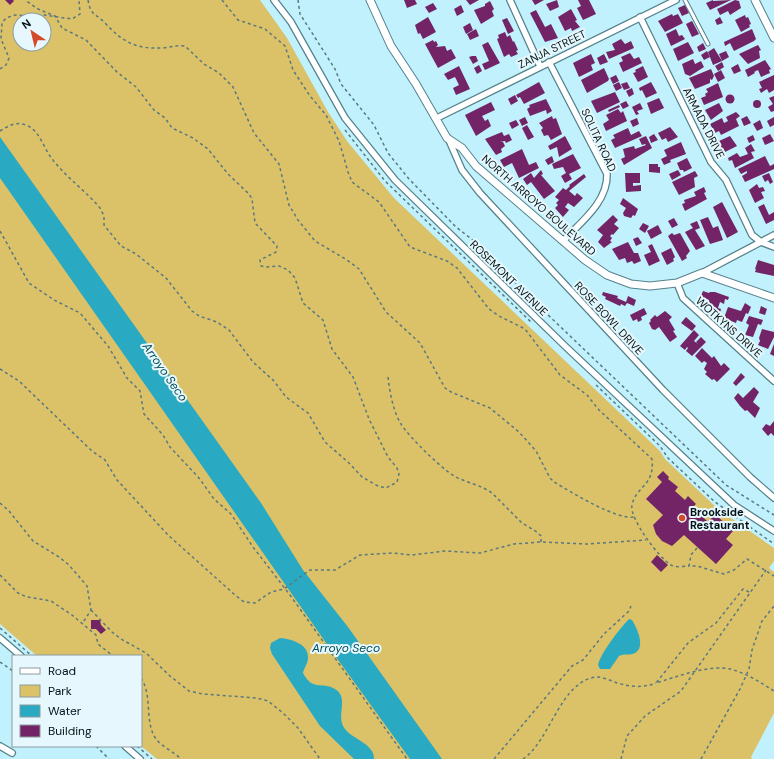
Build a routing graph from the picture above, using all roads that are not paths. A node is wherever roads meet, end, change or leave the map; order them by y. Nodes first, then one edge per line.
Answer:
1 (274, 0) edge
2 (370, 0) edge
3 (510, 0) edge
4 (676, 0) edge
5 (685, 0) edge
6 (755, 0) edge
7 (640, 17) junction
8 (773, 35) edge
9 (708, 44) dead end
10 (549, 62) junction
11 (540, 66) junction
12 (437, 118) junction
13 (447, 138) junction
14 (774, 235) edge
15 (563, 242) junction
16 (761, 242) junction
17 (774, 247) edge
18 (702, 273) junction
19 (677, 283) junction
20 (774, 298) edge
21 (774, 381) edge
22 (774, 498) edge
23 (774, 531) edge
24 (0, 638) edge
25 (20, 655) edge
26 (0, 746) edge
27 (126, 747) edge
28 (12, 752) dead end
29 (140, 759) edge

1 - 23 street, ROSEMONT AVENUE
2 - 12 street, NORTH ARROYO BOULEVARD
3 - 11 street
4 - 7 street, ZANJA STREET
5 - 9 lane
6 - 8 street
7 - 10 street, ZANJA STREET
7 - 16 street, ARMADA DRIVE
10 - 11 street, ZANJA STREET
10 - 15 street, SOLITA ROAD
11 - 12 street, ZANJA STREET
12 - 13 street, NORTH ARROYO BOULEVARD
13 - 15 street, NORTH ARROYO BOULEVARD
13 - 22 street, ROSE BOWL DRIVE
14 - 16 street
15 - 19 street, NORTH ARROYO BOULEVARD
16 - 17 street, ARMADA DRIVE
16 - 18 street
18 - 19 street, NORTH ARROYO BOULEVARD
18 - 20 street
19 - 21 street, WOTKYNS DRIVE
24 - 25 street
26 - 28 street
27 - 29 street

